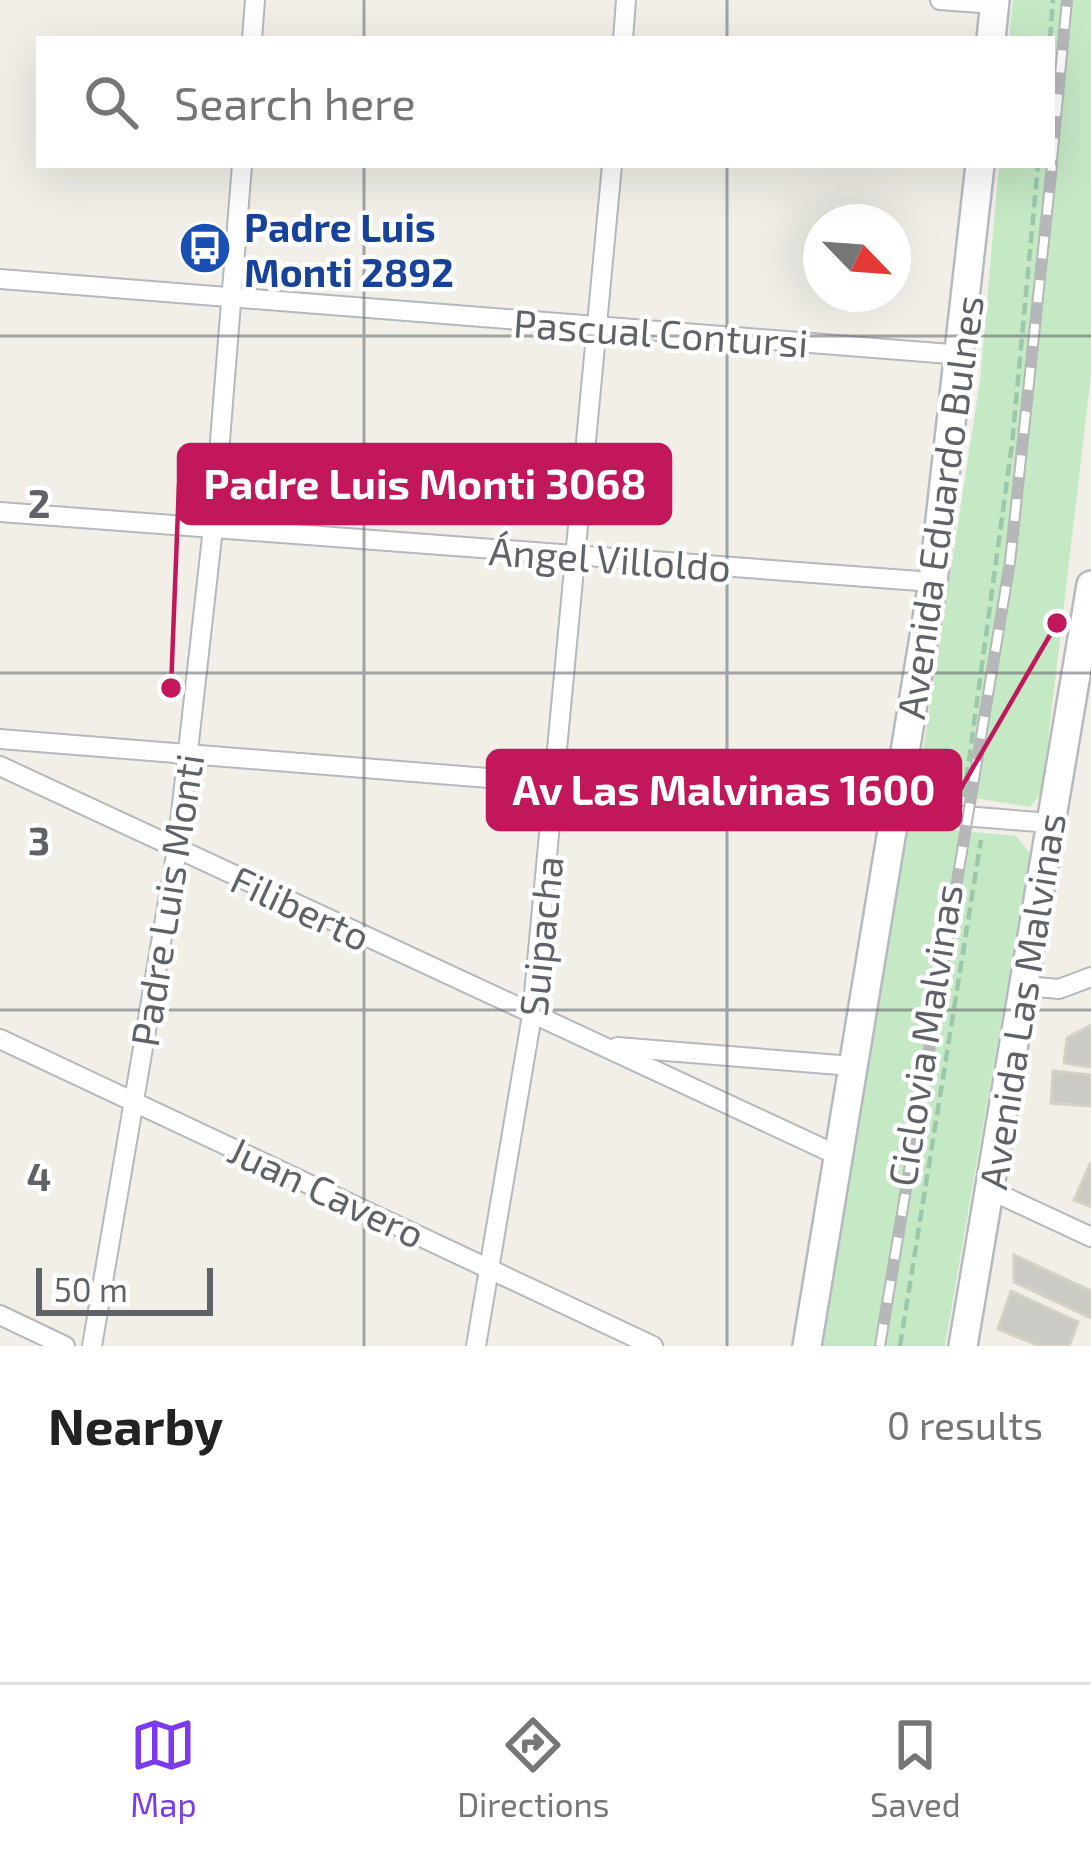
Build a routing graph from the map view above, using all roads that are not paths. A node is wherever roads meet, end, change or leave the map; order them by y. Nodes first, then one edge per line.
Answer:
1 (255, 0) edge
2 (626, 0) edge
3 (940, 0) edge
4 (995, 2) edge
5 (252, 36) edge
6 (623, 36) edge
7 (991, 36) edge
8 (242, 168) edge
9 (612, 168) edge
10 (980, 168) edge
11 (0, 279) edge
12 (232, 298) junction
13 (598, 328) junction
14 (963, 356) junction
15 (0, 512) edge
16 (213, 528) junction
17 (579, 556) junction
18 (933, 582) junction
19 (1091, 585) edge
20 (0, 739) edge
21 (189, 755) junction
22 (0, 766) edge
23 (556, 784) junction
24 (896, 811) junction
25 (1051, 824) junction
26 (177, 849) junction
27 (1091, 977) edge
28 (1025, 986) junction
29 (532, 1016) junction
30 (0, 1040) edge
31 (602, 1046) junction
32 (851, 1066) junction
33 (134, 1102) junction
34 (839, 1156) junction
35 (990, 1190) junction
36 (1091, 1237) edge
37 (491, 1268) junction
38 (0, 1315) edge
39 (65, 1346) edge
40 (92, 1346) edge
41 (476, 1346) edge
42 (653, 1346) edge
43 (807, 1346) edge
44 (963, 1346) edge

1 - 5 street
2 - 6 street
3 - 4 street
4 - 7 main road
8 - 12 street, Padre Luis Monti
9 - 13 street, Suipacha
10 - 14 main road, Avenida Eduardo Bulnes
11 - 12 street, Pascual Contursi
12 - 13 street, Pascual Contursi
12 - 16 street, Padre Luis Monti
13 - 14 street, Pascual Contursi
13 - 17 street, Suipacha
14 - 18 main road, Avenida Eduardo Bulnes
15 - 16 street, Ángel Villoldo
16 - 17 street, Ángel Villoldo
16 - 21 street, Padre Luis Monti
17 - 18 street, Ángel Villoldo
17 - 23 street, Suipacha
18 - 24 main road, Avenida Eduardo Bulnes
19 - 25 main road, Avenida Las Malvinas
20 - 21 street
21 - 23 street
21 - 26 street, Padre Luis Monti
22 - 26 street, Filiberto
23 - 24 street
23 - 29 street, Suipacha
24 - 25 street
24 - 32 main road, Avenida Eduardo Bulnes
25 - 28 main road, Avenida Las Malvinas
26 - 29 street, Filiberto
26 - 33 street, Padre Luis Monti
27 - 28 street
28 - 35 main road, Avenida Las Malvinas
29 - 31 street, Filiberto
29 - 37 street, Suipacha
30 - 33 street, Juan Cavero
31 - 32 street, Filiberto
31 - 34 street, Filiberto
32 - 34 main road, Avenida Eduardo Bulnes
33 - 37 street, Juan Cavero
33 - 40 street, Padre Luis Monti
34 - 43 main road, Avenida Eduardo Bulnes
35 - 36 street
35 - 44 main road, Avenida Las Malvinas
37 - 41 street, Suipacha
37 - 42 street, Juan Cavero
38 - 39 street

